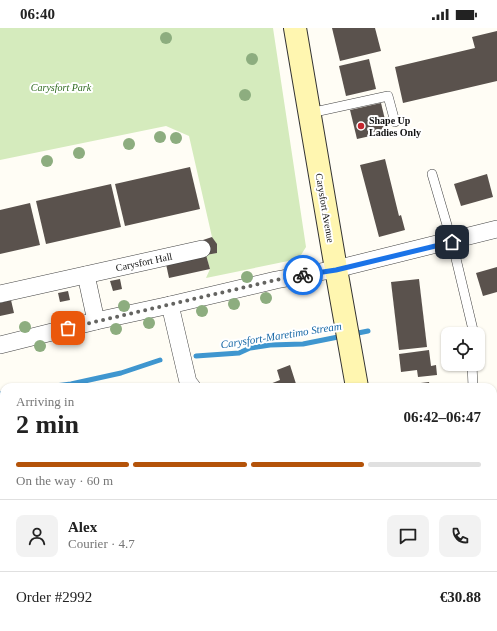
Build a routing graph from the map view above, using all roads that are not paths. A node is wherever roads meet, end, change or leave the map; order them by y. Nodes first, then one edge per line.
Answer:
1 (295, 28) edge
2 (308, 113) junction
3 (396, 122) dead end
4 (432, 174) dead end
5 (497, 229) edge
6 (452, 242) junction
7 (202, 249) dead end
8 (336, 270) junction
9 (86, 275) junction
10 (0, 294) edge
11 (170, 305) junction
12 (96, 321) junction
13 (472, 327) edge
14 (0, 345) edge
15 (472, 371) edge
16 (189, 383) edge
17 (356, 383) edge
18 (473, 383) edge

1 - 2 main road, Carysfort Avenue
2 - 3 lane
2 - 8 main road, Carysfort Avenue
4 - 6 lane
5 - 6 street
6 - 8 street
6 - 13 lane
7 - 9 street, Carysfort Hall
8 - 11 street
8 - 17 main road, Carysfort Avenue
9 - 10 street, Carysfort Hall
9 - 12 street
11 - 12 street
11 - 16 street
12 - 14 street
15 - 18 lane

